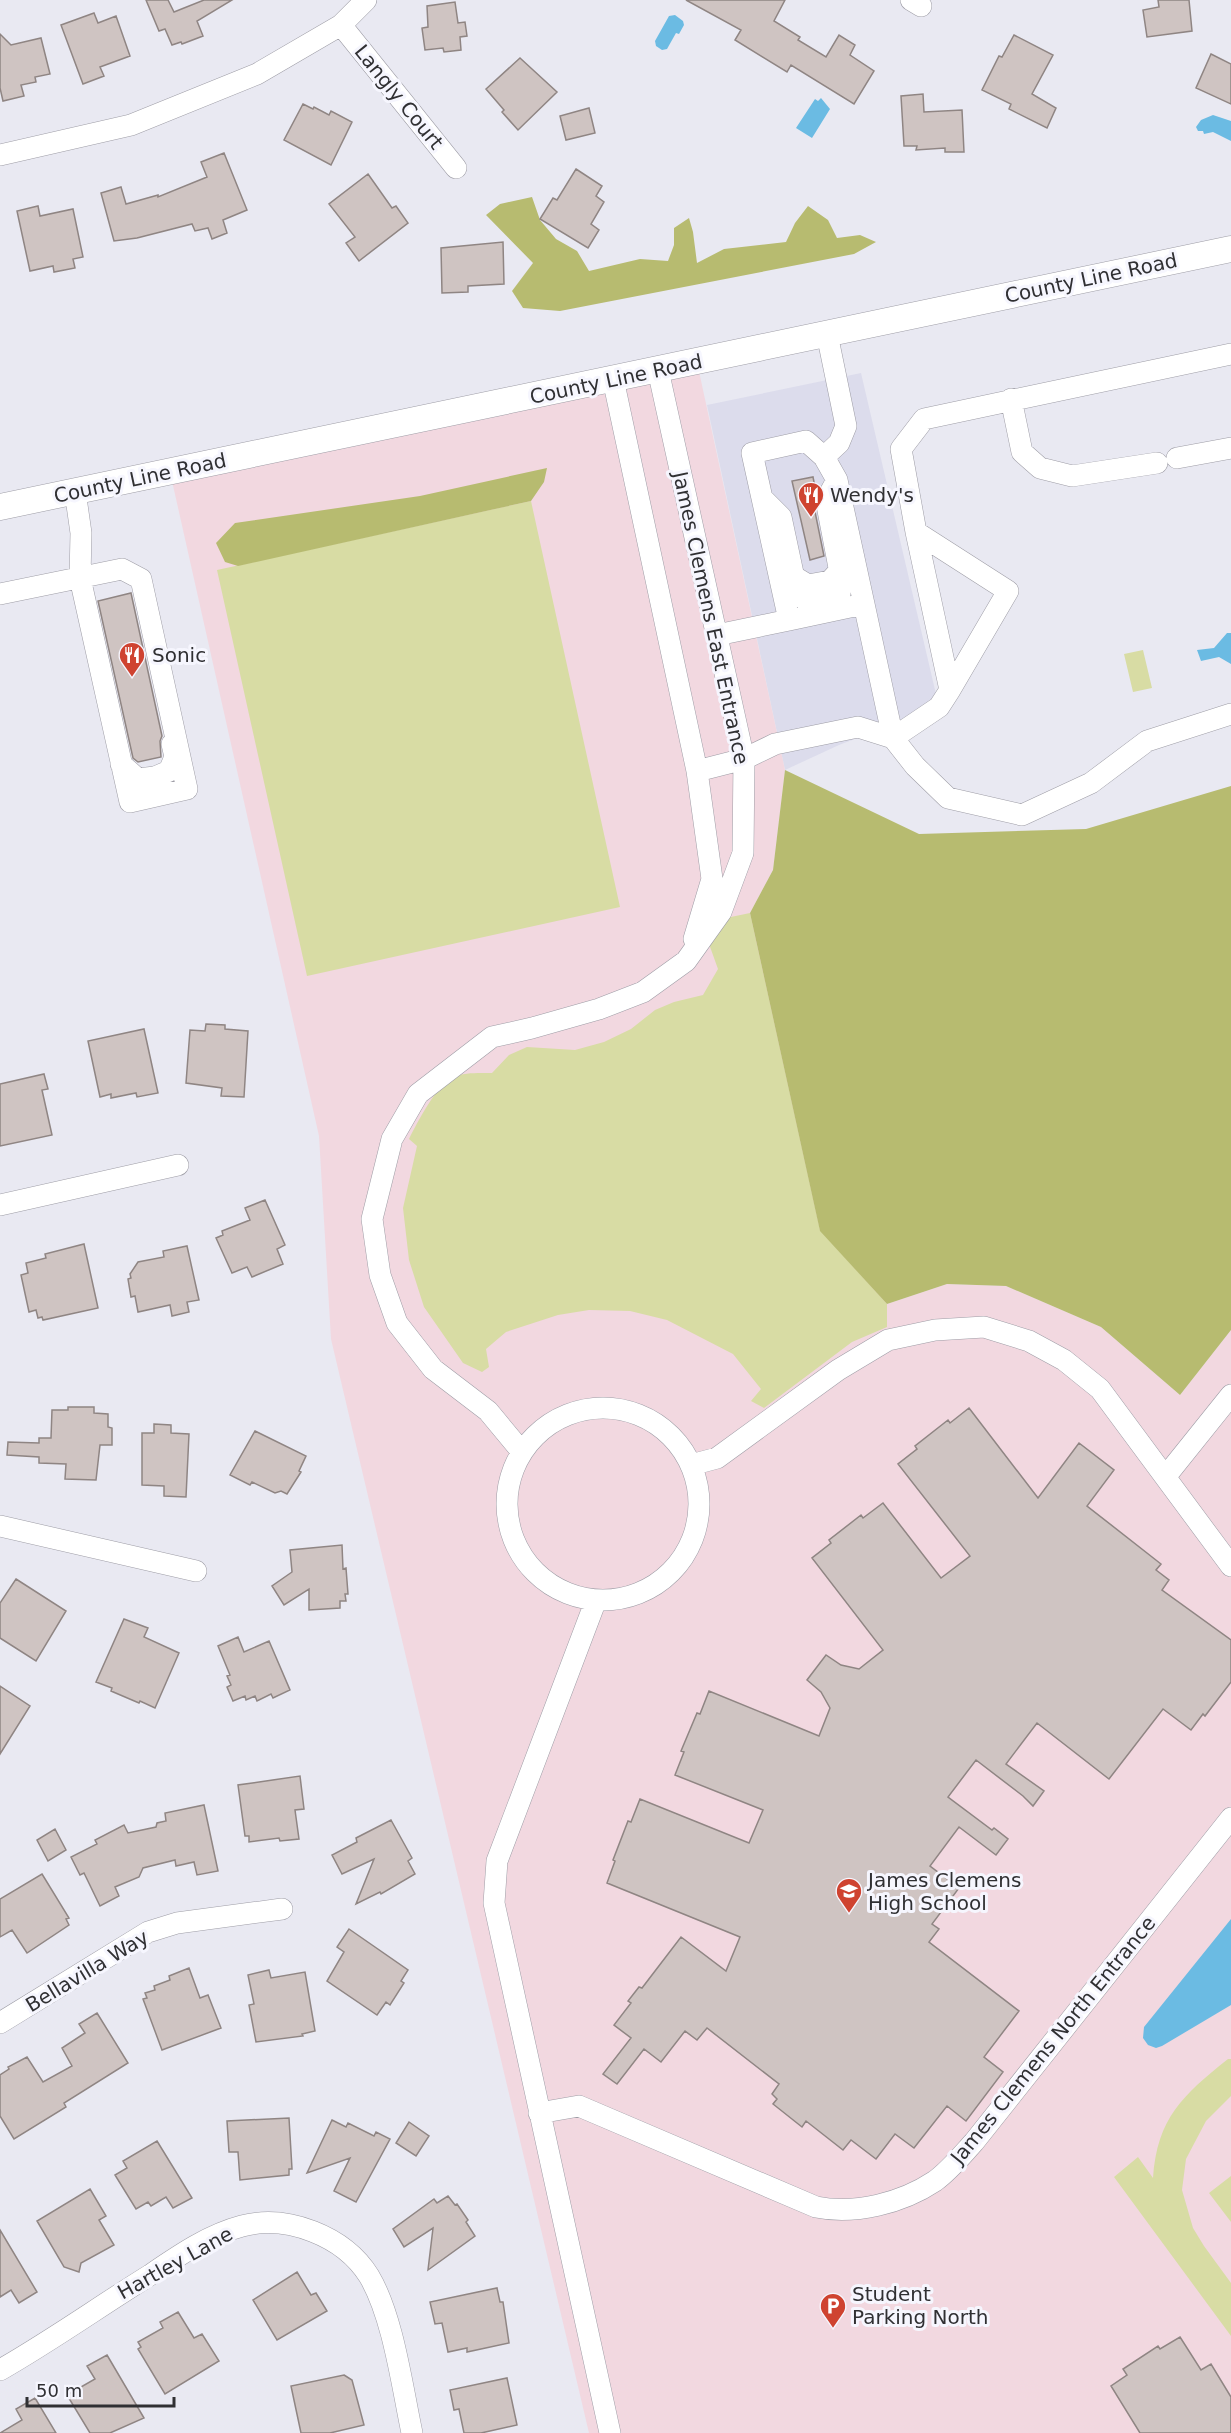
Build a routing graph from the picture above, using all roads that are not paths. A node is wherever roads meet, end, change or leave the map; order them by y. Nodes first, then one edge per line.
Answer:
1 (366, 0) edge
2 (341, 25) junction
3 (0, 155) edge
4 (456, 168) dead end
5 (1231, 249) edge
6 (827, 334) junction
7 (1231, 354) edge
8 (658, 370) junction
9 (613, 380) junction
10 (1011, 399) junction
11 (1231, 448) edge
12 (824, 457) junction
13 (837, 480) junction
14 (75, 491) junction
15 (762, 497) junction
16 (0, 507) edge
17 (916, 532) junction
18 (80, 578) junction
19 (0, 594) edge
20 (864, 604) junction
21 (789, 620) junction
22 (717, 635) junction
23 (950, 690) junction
24 (1231, 714) edge
25 (893, 738) junction
26 (744, 759) junction
27 (697, 771) junction
28 (687, 961) junction
29 (178, 1165) dead end
30 (0, 1205) edge
31 (1231, 1395) edge
32 (522, 1452) junction
33 (691, 1465) junction
34 (1166, 1476) junction
35 (0, 1526) edge
36 (1231, 1566) edge
37 (196, 1571) dead end
38 (596, 1600) junction
39 (1231, 1818) edge
40 (282, 1909) dead end
41 (0, 2023) edge
42 (539, 2113) junction
43 (0, 2370) edge
44 (412, 2433) edge
45 (610, 2433) edge

1 - 2 street
2 - 3 street
2 - 4 street, Langly Court
5 - 6 main road, County Line Road
6 - 8 main road, County Line Road
6 - 12 street
7 - 10 street
8 - 9 main road, County Line Road
8 - 22 street, James Clemens East Entrance
9 - 14 main road, County Line Road
9 - 27 street
10 - 11 street
10 - 17 street
12 - 13 street
12 - 15 street
13 - 15 street
13 - 20 street
14 - 16 main road, County Line Road
14 - 18 street
15 - 21 street
17 - 23 street
17 - 23 street
18 - 18 street
18 - 19 street
20 - 21 street
20 - 25 street
21 - 22 street
22 - 26 street, James Clemens East Entrance
23 - 25 street
24 - 25 street
25 - 26 street
26 - 27 street
26 - 28 street, James Clemens East Entrance
27 - 28 street
28 - 32 street, James Clemens East Entrance
29 - 30 street
31 - 34 street
32 - 33 street
32 - 38 street
33 - 34 street
33 - 38 street
34 - 36 street
35 - 37 street
38 - 42 street
39 - 42 street, James Clemens North Entrance
40 - 41 street, Bellavilla Way
42 - 45 street
43 - 44 street, Hartley Lane

